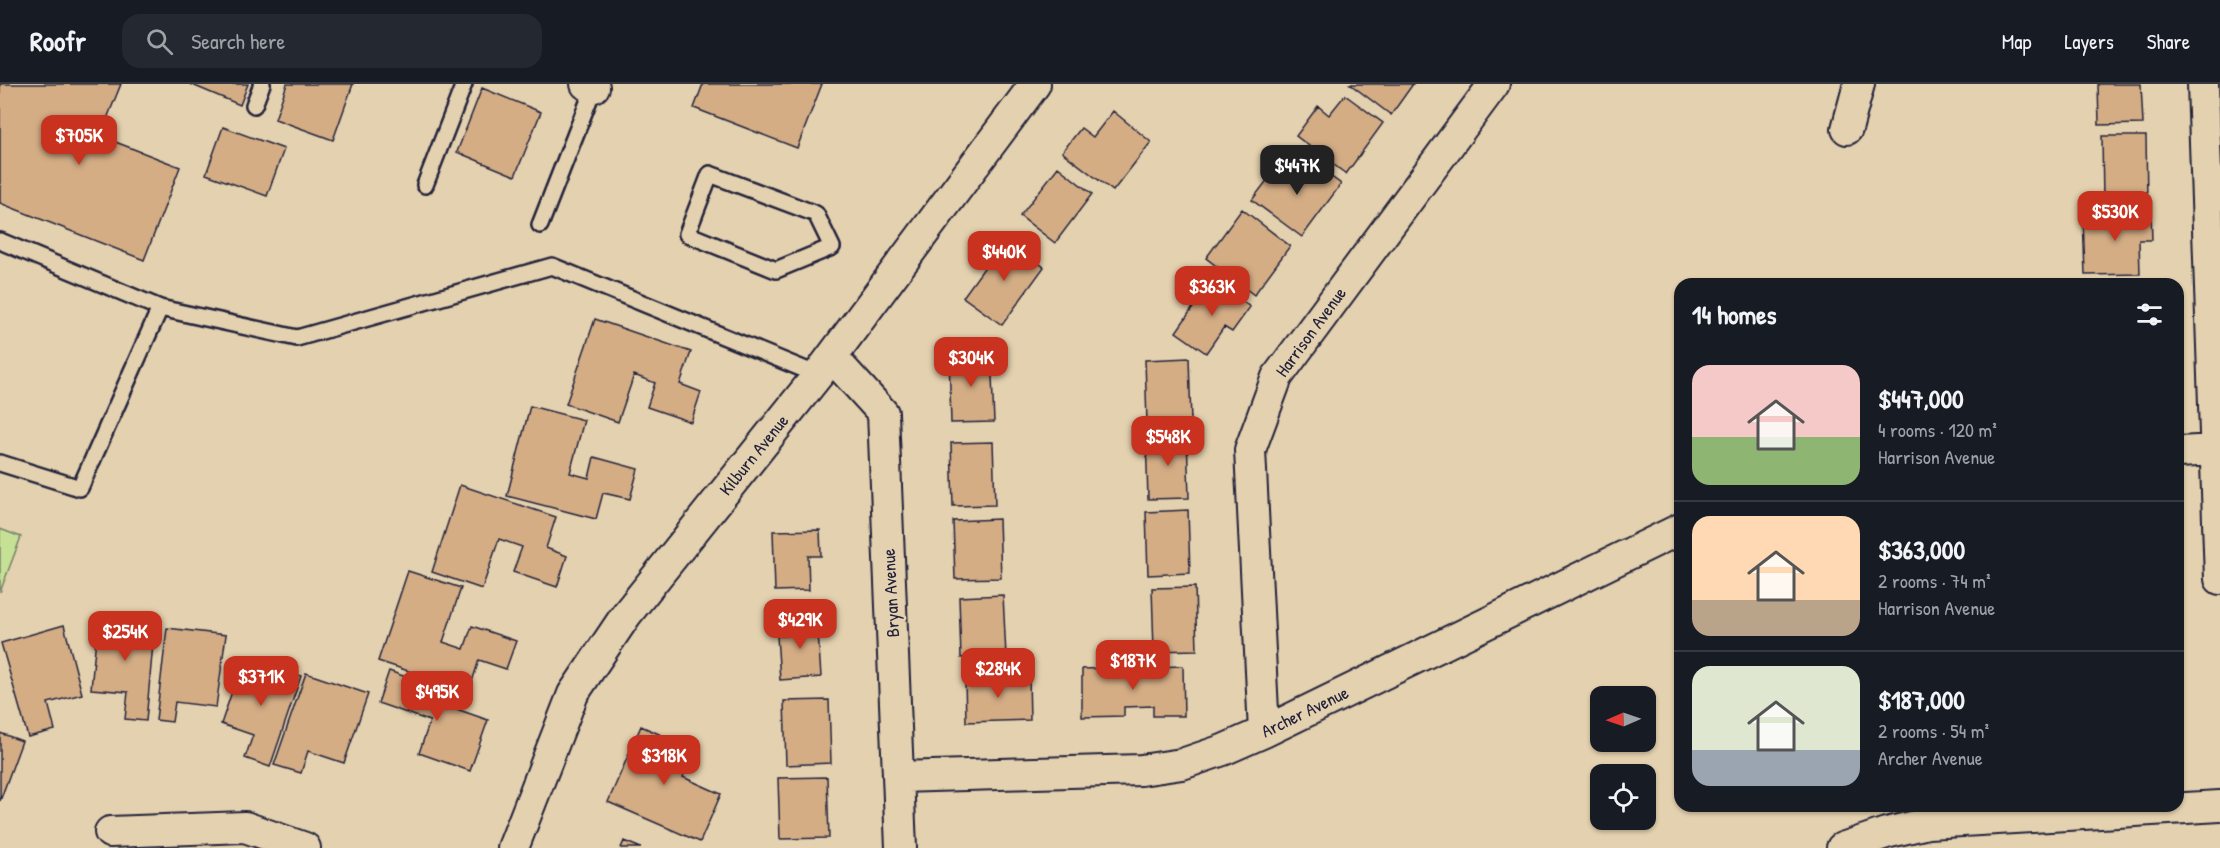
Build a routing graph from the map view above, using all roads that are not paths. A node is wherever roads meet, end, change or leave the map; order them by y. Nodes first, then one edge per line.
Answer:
1 (262, 84) edge
2 (464, 84) edge
3 (1035, 84) edge
4 (1494, 84) edge
5 (1859, 84) edge
6 (2203, 84) edge
7 (590, 86) edge
8 (254, 105) dead end
9 (1846, 129) dead end
10 (425, 185) dead end
11 (540, 225) dead end
12 (0, 242) edge
13 (832, 247) joint
14 (160, 308) junction
15 (825, 366) junction
16 (2216, 450) junction
17 (2184, 452) edge
18 (0, 463) edge
19 (1674, 532) edge
20 (2220, 579) edge
21 (1264, 732) junction
22 (899, 777) junction
23 (2220, 806) edge
24 (2184, 808) edge
25 (2117, 812) edge
26 (110, 832) dead end
27 (305, 848) edge
28 (513, 848) edge
29 (901, 848) edge
30 (1842, 848) edge

1 - 8 lane
2 - 10 lane
3 - 15 street, Kilburn Avenue
4 - 21 street, Harrison Avenue
5 - 9 street
6 - 16 street
7 - 11 lane
12 - 14 lane
13 - 13 lane
14 - 15 lane
14 - 18 lane
15 - 22 street, Bryan Avenue
15 - 28 street, Kilburn Avenue
16 - 17 street
16 - 20 street
19 - 21 street, Archer Avenue
21 - 22 street, Archer Avenue
22 - 29 street, Bryan Avenue
23 - 24 street
25 - 30 street
26 - 27 street

